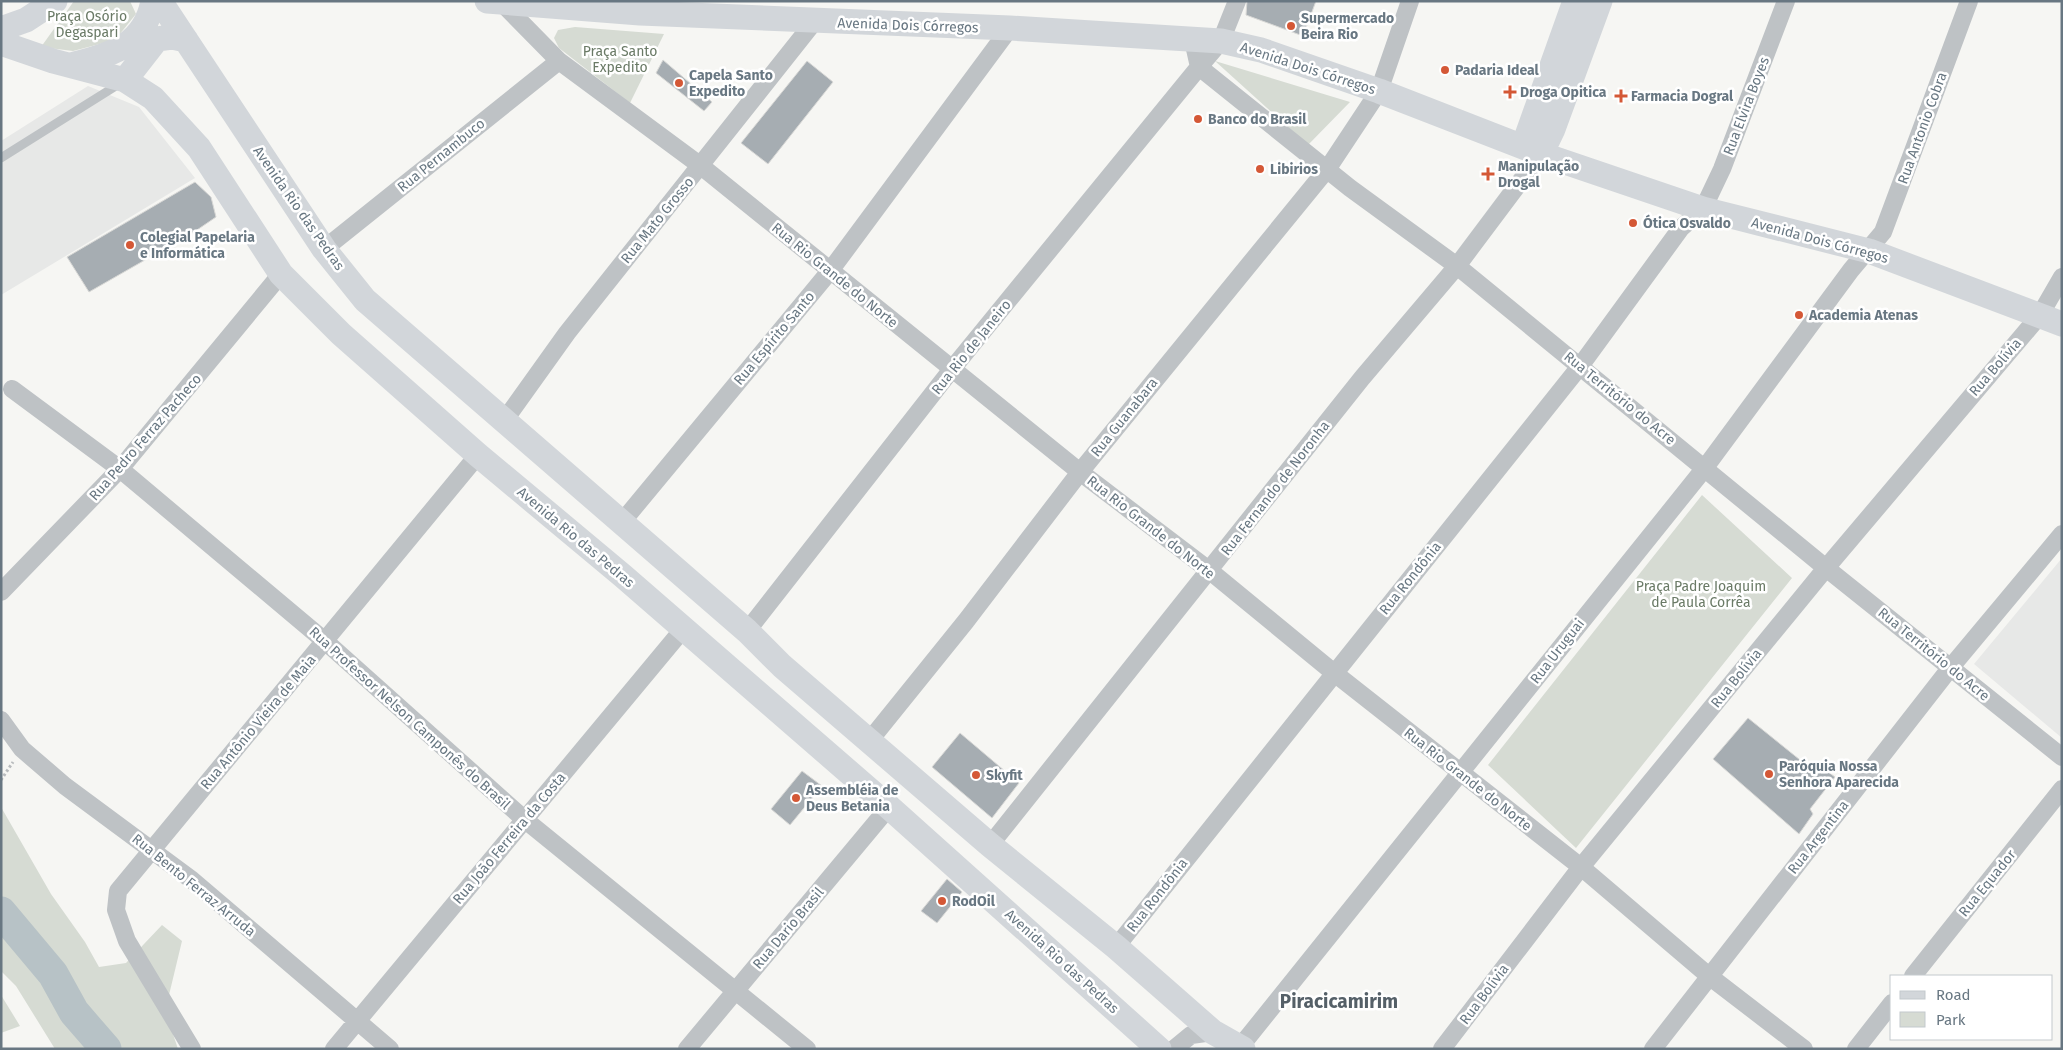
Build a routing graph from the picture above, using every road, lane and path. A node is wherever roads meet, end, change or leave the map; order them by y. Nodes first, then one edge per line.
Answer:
1 (55, 1) edge
2 (153, 1) edge
3 (160, 1) edge
4 (1237, 1) edge
5 (1410, 1) edge
6 (1575, 1) edge
7 (1600, 1) edge
8 (1786, 1) edge
9 (1969, 1) edge
10 (494, 2) edge
11 (644, 7) edge
12 (814, 22) junction
13 (1, 28) edge
14 (1010, 28) junction
15 (186, 40) junction
16 (1193, 40) junction
17 (1221, 42) junction
18 (1, 43) edge
19 (559, 61) junction
20 (70, 66) junction
21 (1199, 67) junction
22 (125, 80) junction
23 (1379, 91) junction
24 (1532, 151) junction
25 (1, 158) edge
26 (701, 166) junction
27 (1328, 168) junction
28 (1703, 209) junction
29 (324, 249) junction
30 (1869, 251) junction
31 (1457, 266) junction
32 (830, 271) junction
33 (281, 274) junction
34 (2062, 277) edge
35 (2051, 319) edge
36 (1581, 365) junction
37 (952, 369) junction
38 (12, 389) dead end
39 (504, 421) junction
40 (478, 455) junction
41 (120, 468) junction
42 (1704, 469) junction
43 (1080, 472) junction
44 (622, 522) junction
45 (2062, 534) edge
46 (1826, 568) junction
47 (1210, 571) junction
48 (1, 592) edge
49 (684, 628) junction
50 (747, 631) junction
51 (326, 642) junction
52 (1951, 668) junction
53 (1333, 672) junction
54 (1, 720) edge
55 (870, 740) junction
56 (2062, 757) edge
57 (1460, 774) junction
58 (2062, 790) edge
59 (889, 807) junction
60 (524, 820) junction
61 (990, 845) junction
62 (152, 849) junction
63 (1581, 867) junction
64 (1116, 947) junction
65 (1914, 975) edge
66 (1709, 976) junction
67 (736, 990) junction
68 (1890, 1006) edge
69 (358, 1021) junction
70 (1213, 1032) junction
71 (1241, 1048) edge
72 (192, 1049) edge
73 (334, 1049) edge
74 (390, 1049) edge
75 (687, 1049) edge
76 (807, 1049) edge
77 (1159, 1049) edge
78 (1174, 1049) edge
79 (1442, 1049) edge
80 (1653, 1049) edge
81 (1804, 1049) edge
82 (1856, 1049) edge

1 - 13 main road
2 - 20 main road
3 - 15 main road, Avenida Rio das Pedras
4 - 17 street
5 - 23 street, Rua Guanabara
6 - 24 main road
7 - 24 main road
8 - 28 street, Rua Elvira Boyes
9 - 30 street, Rua Antonio Cobra
10 - 11 main road, Avenida Dois Córregos
10 - 19 street, Rua Rio Grande do Norte
11 - 12 main road, Avenida Dois Córregos
12 - 14 main road, Avenida Dois Córregos
12 - 26 street, Rua Mato Grosso
14 - 16 main road, Avenida Dois Córregos
14 - 32 street, Rua Espírito Santo
15 - 22 main road
15 - 29 main road, Avenida Rio das Pedras
16 - 17 main road, Avenida Dois Córregos
16 - 21 street
17 - 21 street
17 - 23 main road, Avenida Dois Córregos
18 - 20 main road, Avenida Rio das Pedras
19 - 26 street, Rua Rio Grande do Norte
19 - 29 street, Rua Pernambuco
20 - 22 main road, Avenida Rio das Pedras
21 - 27 street, Rua Território do Acre
21 - 37 street, Rua Rio de Janeiro
22 - 25 lane
22 - 33 main road, Avenida Rio das Pedras
23 - 24 main road, Avenida Dois Córregos
23 - 27 street, Rua Guanabara
24 - 28 main road, Avenida Dois Córregos
24 - 31 street, Rua Fernando de Noronha
26 - 32 street, Rua Rio Grande do Norte
26 - 39 street, Rua Mato Grosso
27 - 31 street, Rua Território do Acre
27 - 43 street, Rua Guanabara
28 - 30 main road, Avenida Dois Córregos
28 - 36 street, Rua Rondônia
29 - 39 main road, Avenida Rio das Pedras
30 - 35 main road, Avenida Dois Córregos
30 - 42 street, Rua Uruguai
31 - 36 street, Rua Território do Acre
31 - 47 street, Rua Fernando de Noronha
32 - 37 street, Rua Rio Grande do Norte
32 - 44 street, Rua Espírito Santo
33 - 40 main road, Avenida Rio das Pedras
33 - 41 street, Rua Pedro Ferraz Pacheco
34 - 35 street, Rua Bolívia
35 - 46 street, Rua Bolívia
36 - 42 street, Rua Território do Acre
36 - 53 street, Rua Rondônia
37 - 43 street, Rua Rio Grande do Norte
37 - 50 street, Rua Rio de Janeiro
38 - 41 street, Rua Professor Nelson Camponês do Brasil
39 - 44 main road, Avenida Rio das Pedras
40 - 49 main road, Avenida Rio das Pedras
40 - 51 street, Rua Antônio Vieira de Maia
41 - 48 street, Rua Pedro Ferraz Pacheco
41 - 51 street, Rua Professor Nelson Camponês do Brasil
42 - 46 street, Rua Território do Acre
42 - 57 street, Rua Uruguai
43 - 47 street, Rua Rio Grande do Norte
43 - 55 street, Rua Guanabara
44 - 50 main road, Avenida Rio das Pedras
45 - 52 street, Rua Argentina
46 - 52 street, Rua Território do Acre
46 - 63 street, Rua Bolívia
47 - 53 street, Rua Rio Grande do Norte
47 - 61 street, Rua Fernando de Noronha
49 - 50 main road
49 - 59 main road, Avenida Rio das Pedras
49 - 60 street, Rua João Ferreira da Costa
50 - 55 main road, Avenida Rio das Pedras
51 - 60 street, Rua Professor Nelson Camponês do Brasil
51 - 62 street, Rua Antônio Vieira de Maia
52 - 56 street, Rua Território do Acre
52 - 66 street, Rua Argentina
53 - 57 street, Rua Rio Grande do Norte
53 - 64 street, Rua Rondônia
54 - 62 street, Rua Bento Ferraz Arruda
55 - 61 main road, Avenida Rio das Pedras
57 - 63 street, Rua Rio Grande do Norte
57 - 71 street, Rua Uruguai
58 - 65 street, Rua Equador
59 - 67 street, Rua Dario Brasil
59 - 77 main road, Avenida Rio das Pedras
60 - 67 street, Rua Professor Nelson Camponês do Brasil
60 - 69 street, Rua João Ferreira da Costa
61 - 64 main road, Avenida Rio das Pedras
62 - 69 street, Rua Bento Ferraz Arruda
62 - 72 street, Rua Antônio Vieira de Maia
63 - 66 street, Rua Rio Grande do Norte
63 - 79 street, Rua Bolívia
64 - 70 main road, Avenida Rio das Pedras
66 - 80 street, Rua Argentina
66 - 81 street, Rua Rio Grande do Norte
67 - 75 street, Rua Dario Brasil
67 - 76 street, Rua Professor Nelson Camponês do Brasil
68 - 82 street
69 - 73 street, Rua João Ferreira da Costa
69 - 74 street, Rua Bento Ferraz Arruda
70 - 71 main road, Avenida Rio das Pedras
70 - 78 street

